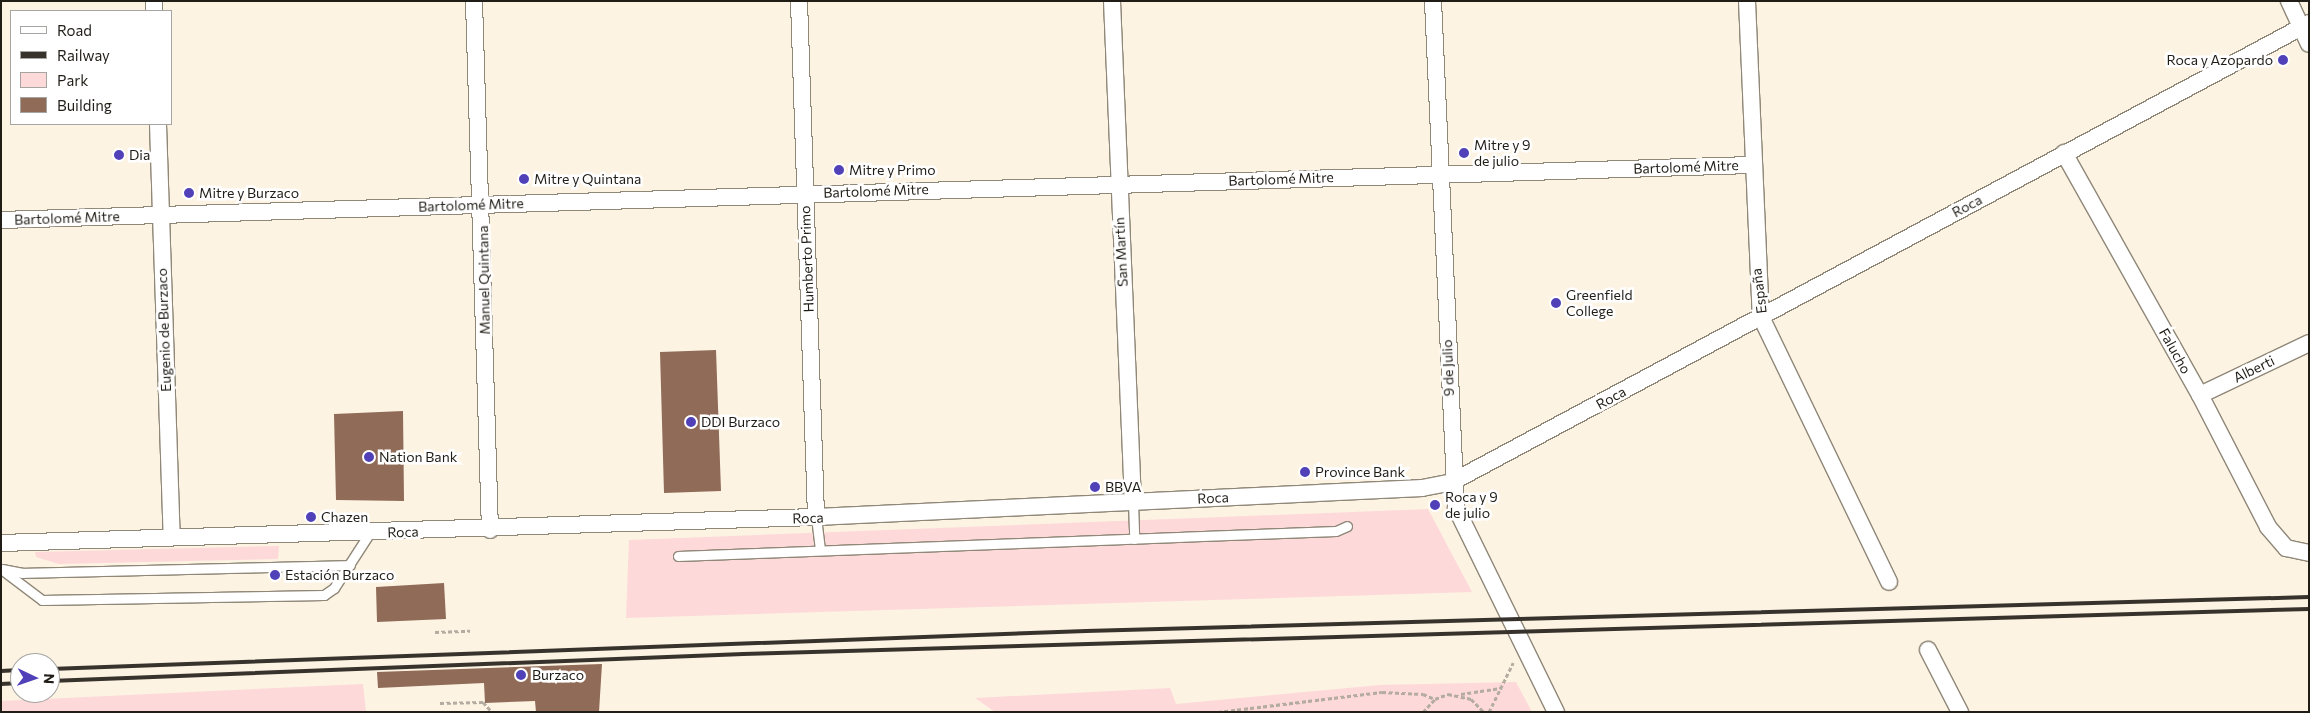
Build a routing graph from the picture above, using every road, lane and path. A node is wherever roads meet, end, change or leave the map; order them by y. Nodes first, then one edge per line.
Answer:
1 (474, 1) edge
2 (798, 1) edge
3 (1112, 1) edge
4 (1433, 1) edge
5 (1747, 1) edge
6 (2289, 1) edge
7 (2305, 25) edge
8 (2309, 44) edge
9 (158, 125) edge
10 (2064, 153) junction
11 (1751, 165) junction
12 (1441, 174) junction
13 (1117, 184) junction
14 (805, 193) junction
15 (482, 205) junction
16 (160, 214) junction
17 (1, 220) edge
18 (1761, 317) junction
19 (2309, 343) edge
20 (2200, 395) junction
21 (1452, 482) junction
22 (1134, 502) junction
23 (816, 517) junction
24 (1347, 526) dead end
25 (490, 530) junction
26 (369, 534) junction
27 (172, 536) junction
28 (1134, 539) junction
29 (1, 543) edge
30 (820, 548) junction
31 (2309, 553) edge
32 (678, 556) dead end
33 (350, 566) junction
34 (2, 569) edge
35 (1889, 582) dead end
36 (470, 631) dead end
37 (435, 632) dead end
38 (1522, 645) junction
39 (1928, 650) dead end
40 (1501, 688) junction
41 (1460, 694) junction
42 (1435, 699) junction
43 (440, 703) dead end
44 (492, 712) edge
45 (1218, 712) edge
46 (1422, 712) edge
47 (1484, 712) edge
48 (1489, 712) edge
49 (1556, 712) edge
50 (1960, 712) edge

1 - 15 street, Manuel Quintana
2 - 14 street, Humberto Primo
3 - 13 street, San Martín
4 - 12 street, 9 de Julio
5 - 11 street, España
6 - 7 street
7 - 8 street
7 - 10 street, Roca
9 - 16 street, Eugenio de Burzaco
10 - 18 street, Roca
10 - 20 street, Falucho
11 - 12 street, Bartolomé Mitre
11 - 18 street, España
12 - 13 street, Bartolomé Mitre
12 - 21 street, 9 de Julio
13 - 14 street, Bartolomé Mitre
13 - 22 street, San Martín
14 - 15 street, Bartolomé Mitre
14 - 23 street, Humberto Primo
15 - 16 street, Bartolomé Mitre
15 - 25 street, Manuel Quintana
16 - 17 street, Bartolomé Mitre
16 - 27 street, Eugenio de Burzaco
18 - 21 street, Roca
18 - 35 street, España
19 - 20 street, Alberti
20 - 31 street, Falucho
21 - 22 street, Roca
21 - 38 street, 9 de Julio
22 - 23 street, Roca
22 - 28 lane
23 - 25 street, Roca
23 - 30 lane
24 - 28 lane
25 - 26 street, Roca
26 - 27 street, Roca
26 - 33 lane
27 - 29 street, Roca
28 - 30 lane
30 - 32 lane
33 - 34 lane
33 - 34 lane
36 - 37 path
38 - 40 path
38 - 49 street, 9 de Julio
39 - 50 street
40 - 41 path
40 - 48 path
41 - 42 path
41 - 47 path
42 - 45 path
42 - 46 path
43 - 44 path

